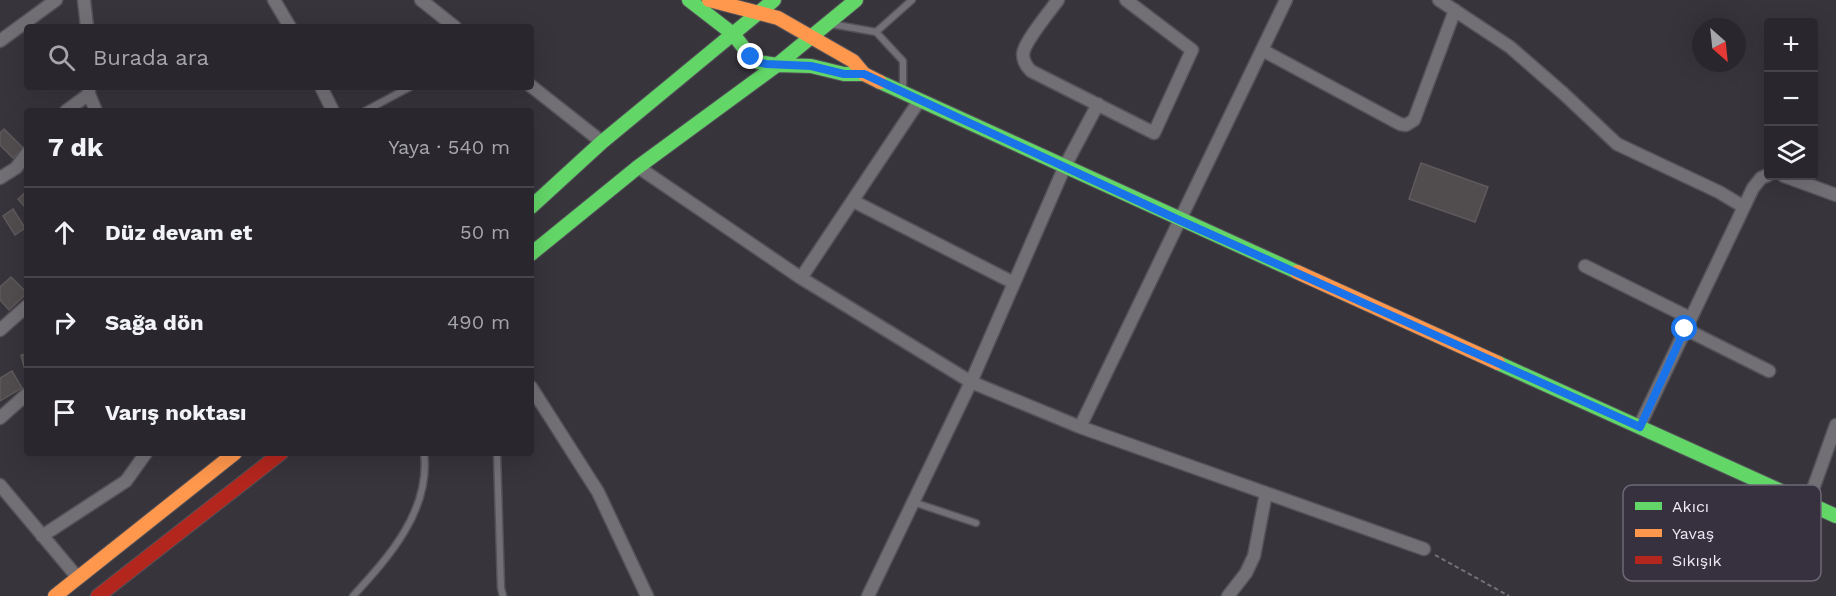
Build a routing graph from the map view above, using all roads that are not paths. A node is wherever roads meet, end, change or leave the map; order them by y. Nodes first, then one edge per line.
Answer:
1 (56, 0) edge
2 (84, 0) edge
3 (274, 0) edge
4 (421, 0) edge
5 (689, 0) edge
6 (709, 0) edge
7 (774, 0) edge
8 (856, 0) edge
9 (912, 0) edge
10 (1058, 0) edge
11 (1126, 0) edge
12 (1286, 0) edge
13 (1439, 0) edge
14 (1455, 10) junction
15 (759, 13) junction
16 (828, 23) junction
17 (87, 24) edge
18 (288, 24) edge
19 (451, 24) edge
20 (876, 32) junction
21 (733, 34) junction
22 (810, 38) junction
23 (0, 41) edge
24 (1262, 50) junction
25 (777, 65) junction
26 (864, 74) junction
27 (534, 88) edge
28 (322, 90) edge
29 (404, 90) edge
30 (89, 91) edge
31 (903, 93) junction
32 (919, 101) junction
33 (1098, 105) junction
34 (69, 108) edge
35 (95, 108) edge
36 (332, 108) edge
37 (372, 108) edge
38 (602, 142) junction
39 (24, 157) edge
40 (1065, 166) junction
41 (638, 167) junction
42 (0, 178) edge
43 (1764, 178) edge
44 (1795, 180) edge
45 (1836, 195) edge
46 (853, 201) junction
47 (534, 204) edge
48 (1744, 207) junction
49 (1179, 220) junction
50 (534, 252) edge
51 (1584, 266) dead end
52 (801, 278) junction
53 (1014, 283) junction
54 (24, 309) edge
55 (1687, 324) junction
56 (0, 330) edge
57 (1769, 371) dead end
58 (971, 382) junction
59 (534, 392) edge
60 (24, 397) edge
61 (0, 418) edge
62 (1836, 425) edge
63 (1080, 427) junction
64 (1640, 427) junction
65 (144, 456) edge
66 (231, 456) edge
67 (276, 456) edge
68 (424, 456) edge
69 (497, 456) edge
70 (0, 485) edge
71 (1768, 485) edge
72 (1814, 485) edge
73 (1266, 493) junction
74 (913, 502) junction
75 (1821, 509) edge
76 (1836, 516) edge
77 (976, 523) dead end
78 (42, 536) junction
79 (1424, 549) road end
80 (78, 578) junction
81 (55, 596) edge
82 (98, 596) edge
83 (353, 596) edge
84 (503, 596) edge
85 (647, 596) edge
86 (868, 596) edge
87 (1228, 596) edge

1 - 23 street
2 - 17 street
3 - 18 street
4 - 19 street
5 - 21 main road
6 - 15 main road
7 - 15 main road
8 - 16 main road
9 - 20 lane
10 - 33 street
11 - 33 street
12 - 24 street
13 - 14 street
14 - 24 street
14 - 48 street
15 - 21 main road
15 - 22 main road
16 - 20 lane
16 - 22 main road
20 - 31 lane
21 - 25 main road
21 - 38 main road
22 - 25 main road
22 - 26 main road
24 - 49 street
25 - 26 main road
25 - 41 main road
26 - 31 main road
27 - 38 street
28 - 36 street
29 - 37 lane
30 - 34 street
30 - 35 street
31 - 32 main road
32 - 40 main road
32 - 46 street
33 - 40 street
38 - 47 main road
39 - 42 street
40 - 49 main road
40 - 53 street
41 - 50 main road
41 - 52 street
43 - 48 street
44 - 45 street
46 - 52 street
46 - 53 street
48 - 55 street
49 - 63 street
49 - 64 main road
51 - 55 street
52 - 58 street
53 - 58 street
54 - 56 street
55 - 57 street
55 - 64 street
58 - 63 street
58 - 74 street
59 - 85 street
60 - 61 street
62 - 72 street
63 - 73 street
64 - 71 main road
65 - 78 street
66 - 80 main road
67 - 82 main road
68 - 83 lane
69 - 84 lane
70 - 78 street
73 - 79 street
73 - 87 street
74 - 77 lane
74 - 86 street
75 - 76 main road
78 - 80 street
80 - 81 main road

